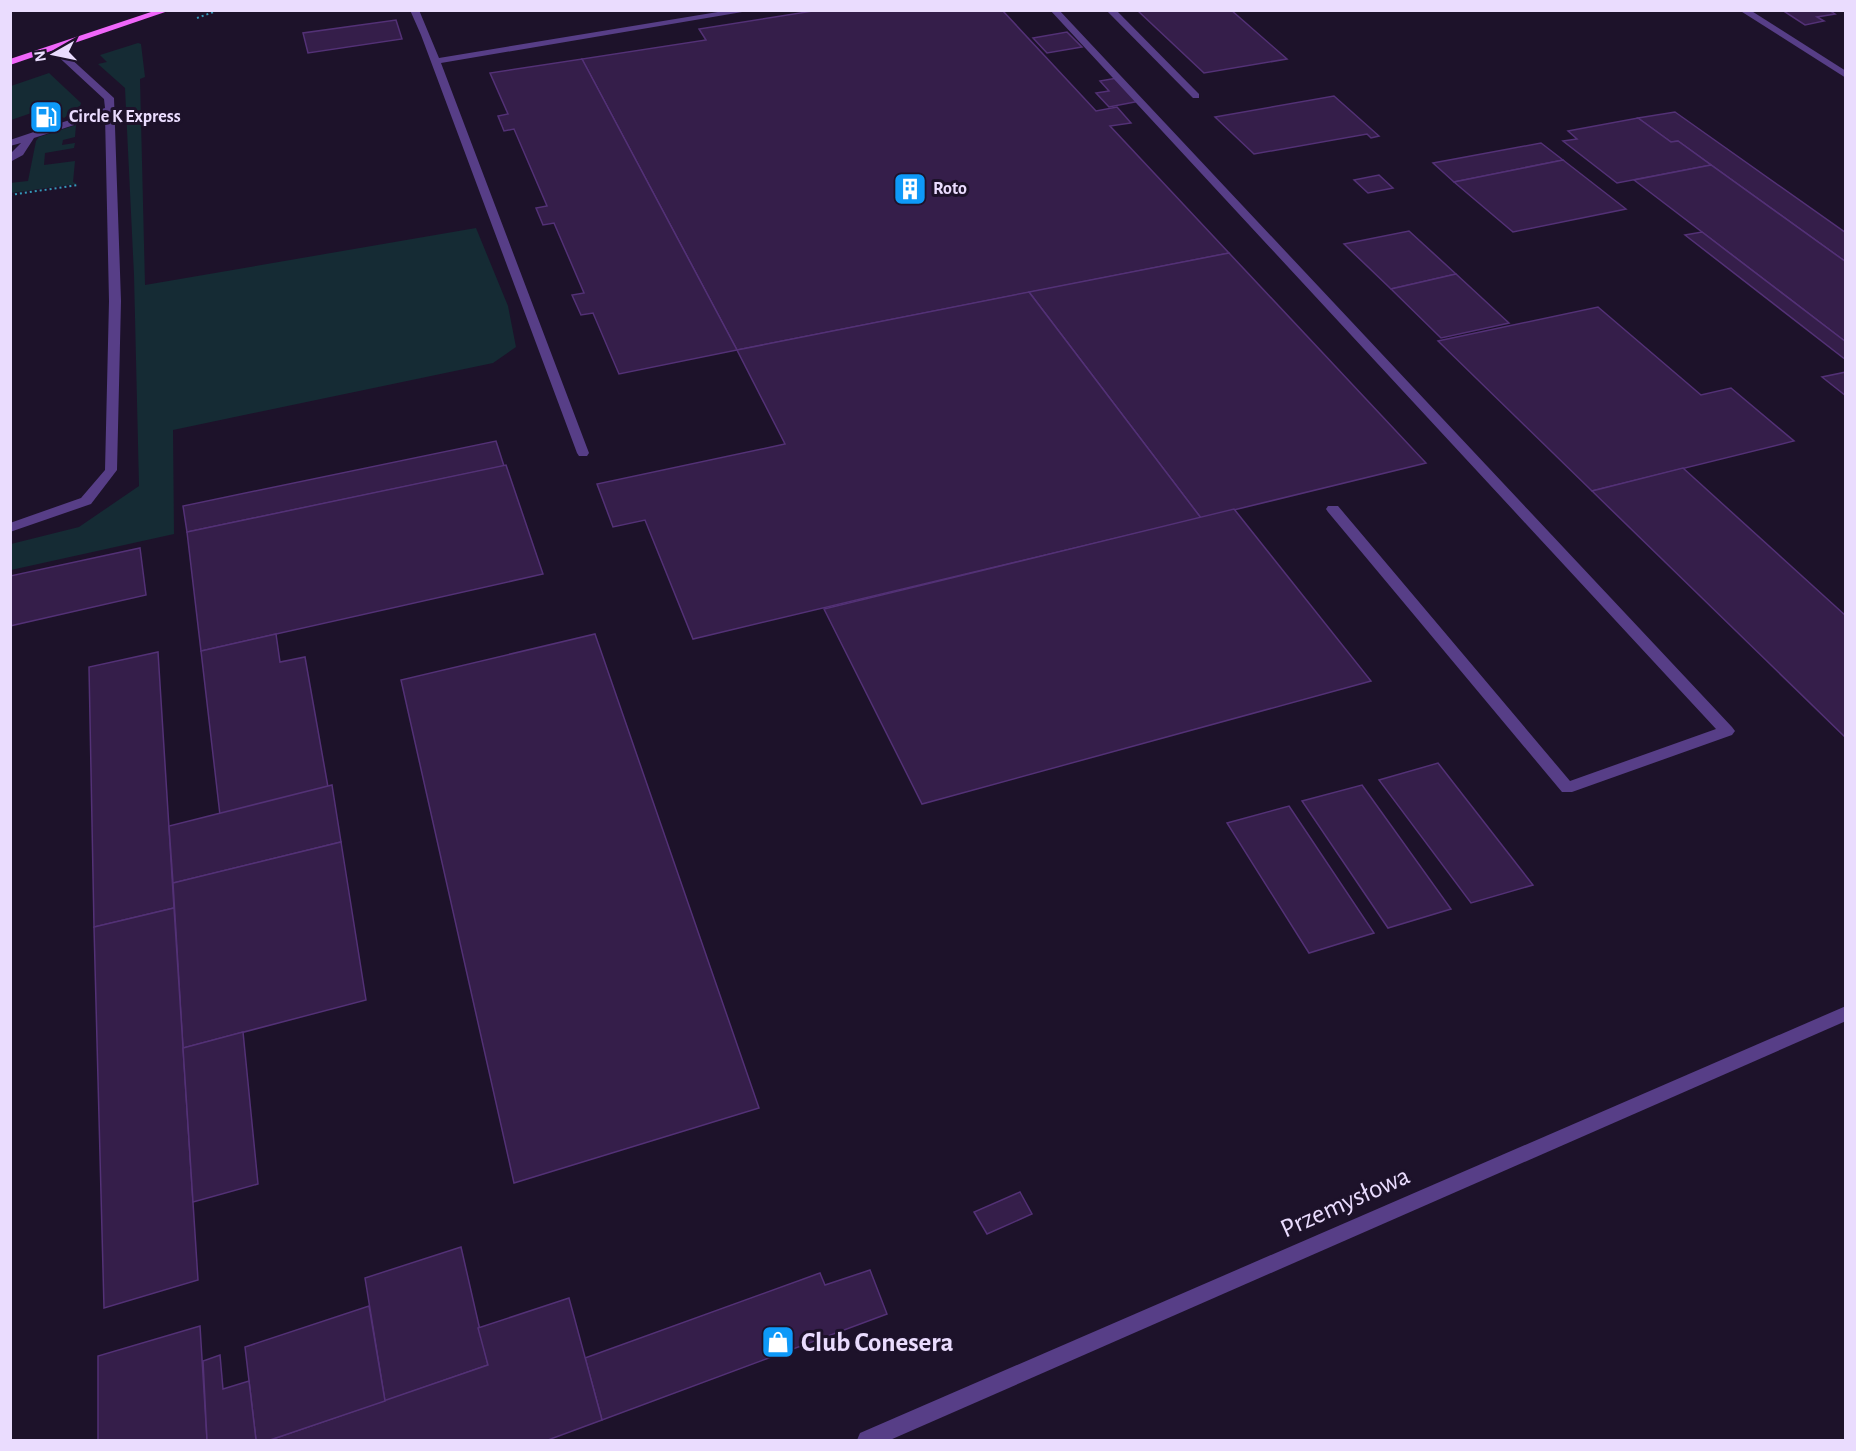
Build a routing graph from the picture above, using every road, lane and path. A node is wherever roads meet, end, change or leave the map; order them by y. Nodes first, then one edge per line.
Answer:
1 (167, 10) edge
2 (219, 10) edge
3 (414, 10) edge
4 (750, 10) edge
5 (1054, 10) edge
6 (1110, 10) edge
7 (1743, 10) edge
8 (190, 21) dead end
9 (54, 48) junction
10 (436, 61) junction
11 (10, 62) edge
12 (1845, 75) edge
13 (1196, 96) dead end
14 (110, 110) junction
15 (10, 132) edge
16 (32, 134) junction
17 (10, 143) edge
18 (10, 159) edge
19 (86, 184) dead end
20 (10, 195) edge
21 (583, 453) dead end
22 (1333, 508) dead end
23 (10, 528) edge
24 (1845, 1013) edge
25 (867, 1440) edge

1 - 9 main road
2 - 8 path
3 - 10 street
4 - 10 street
5 - 22 street
6 - 13 street
7 - 12 street
9 - 11 main road
9 - 14 street
10 - 21 street
14 - 16 street
14 - 23 street
15 - 16 street
16 - 17 street
16 - 18 street
19 - 20 path
24 - 25 street, Przemysłowa

